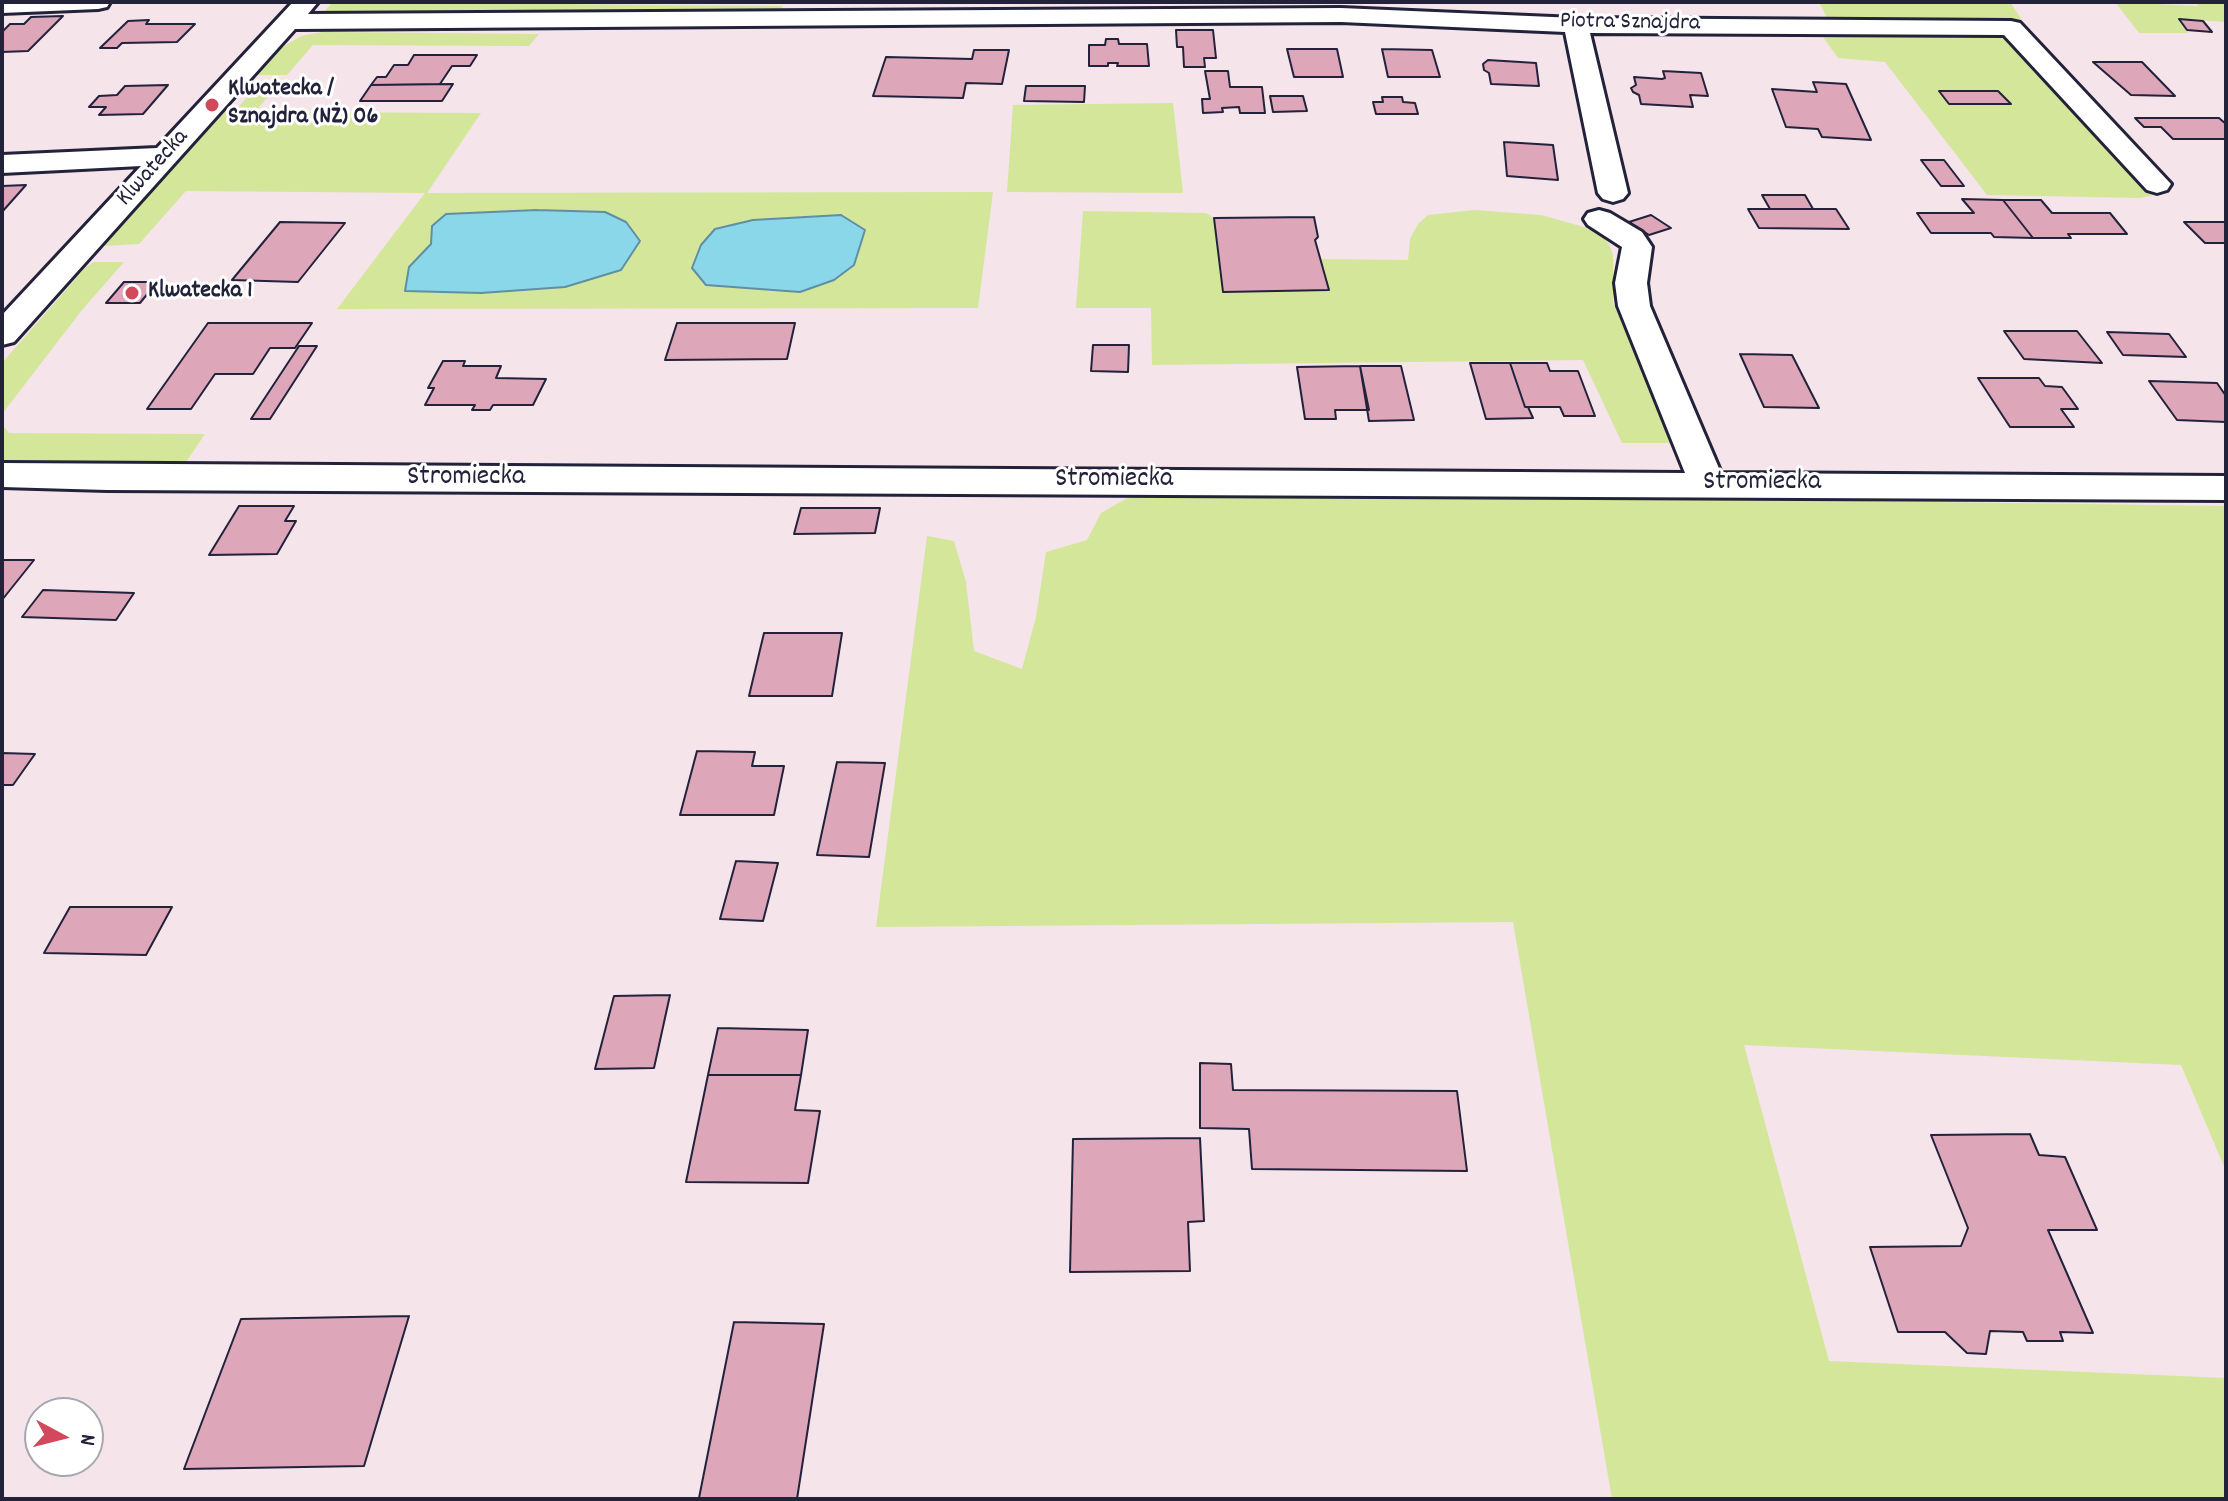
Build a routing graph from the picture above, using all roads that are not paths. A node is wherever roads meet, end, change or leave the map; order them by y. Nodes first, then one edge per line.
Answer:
1 (98, 2) edge
2 (2, 6) edge
3 (820, 11) edge
4 (297, 12) edge
5 (1576, 25) junction
6 (166, 156) junction
7 (2, 164) edge
8 (2157, 184) dead end
9 (2, 335) edge
10 (2, 475) edge
11 (1707, 483) junction
12 (2226, 488) edge

1 - 2 street
3 - 4 street, Piotra Sznajdra
3 - 5 street, Piotra Sznajdra
4 - 6 street, Klwatecka
5 - 8 street, Piotra Sznajdra
5 - 11 street
6 - 7 street
6 - 9 street, Klwatecka
10 - 11 street, Stromiecka
11 - 12 street, Stromiecka

